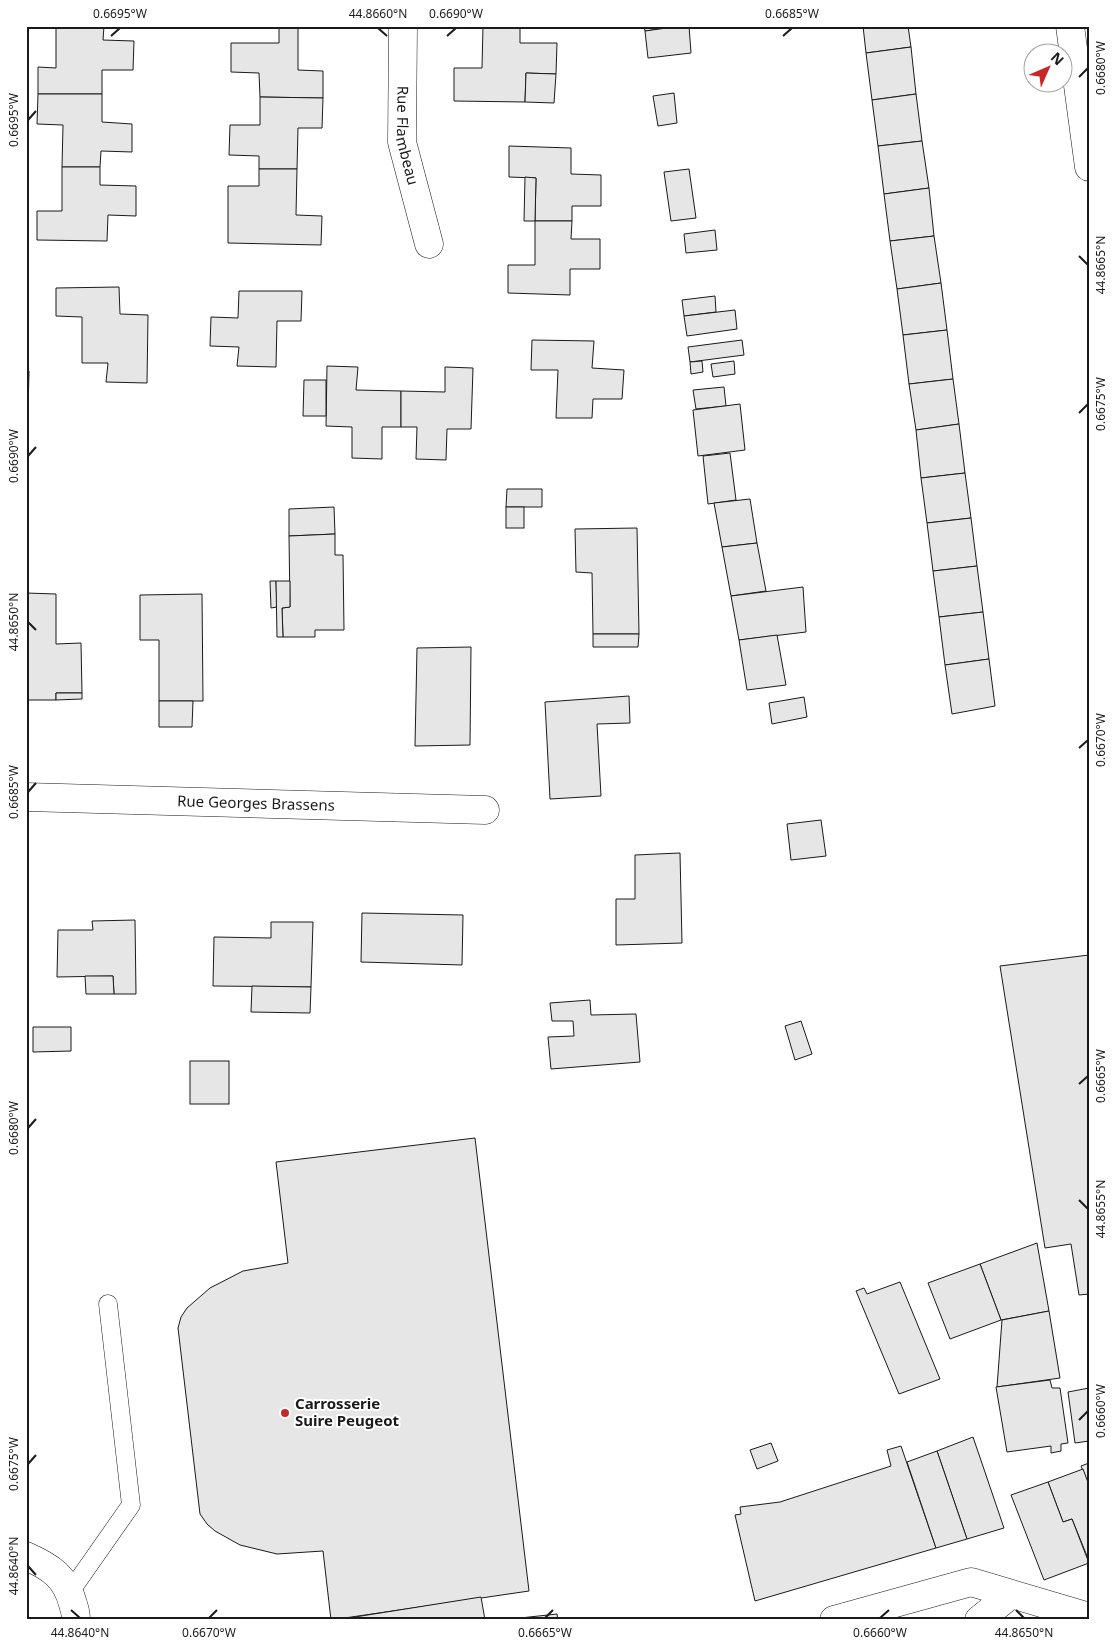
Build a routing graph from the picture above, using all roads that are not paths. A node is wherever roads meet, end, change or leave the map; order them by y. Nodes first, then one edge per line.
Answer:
1 (403, 26) edge
2 (1070, 26) edge
3 (1089, 167) edge
4 (429, 244) dead end
5 (26, 797) edge
6 (485, 810) dead end
7 (108, 1304) dead end
8 (26, 1556) edge
9 (70, 1592) junction
10 (1010, 1595) junction
11 (1089, 1617) edge
12 (76, 1620) edge
13 (834, 1620) edge
14 (979, 1620) edge

1 - 4 street, Rue Flambeau
2 - 3 street
5 - 6 street, Rue Georges Brassens
7 - 9 lane
8 - 9 street
9 - 12 street
10 - 11 street
10 - 13 street
10 - 14 street

